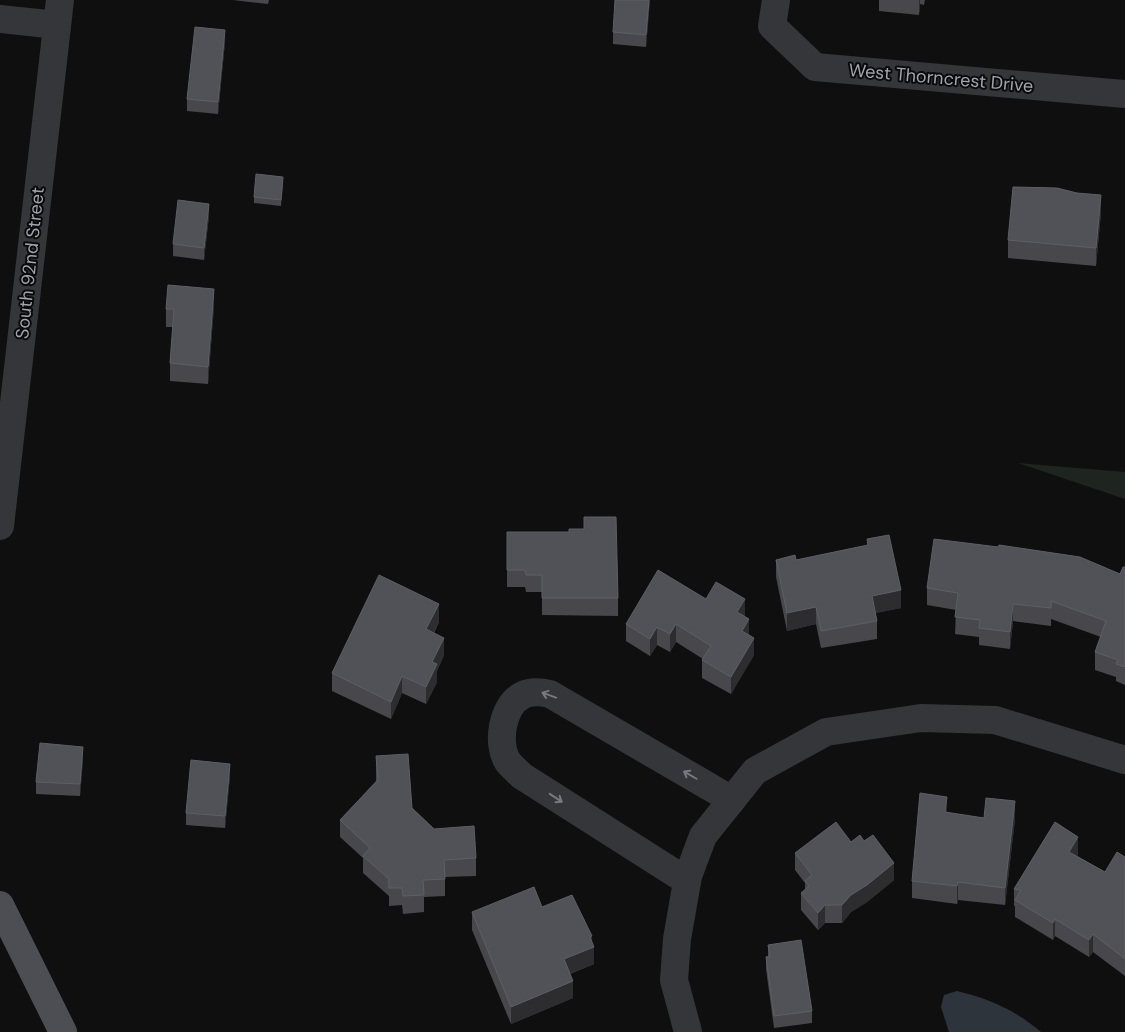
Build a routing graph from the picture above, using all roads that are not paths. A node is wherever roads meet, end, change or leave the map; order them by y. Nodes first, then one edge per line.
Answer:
1 (58, 13) edge
2 (774, 13) edge
3 (0, 19) edge
4 (1125, 94) edge
5 (0, 526) edge
6 (1125, 760) edge
7 (732, 800) junction
8 (687, 881) junction
9 (0, 905) edge
10 (63, 1032) edge
11 (688, 1032) edge

1 - 3 street
1 - 5 street, South 92nd Street
2 - 4 street, West Thorncrest Drive
6 - 7 street
7 - 8 street
7 -> 8 street
8 - 11 street
9 - 10 main road

